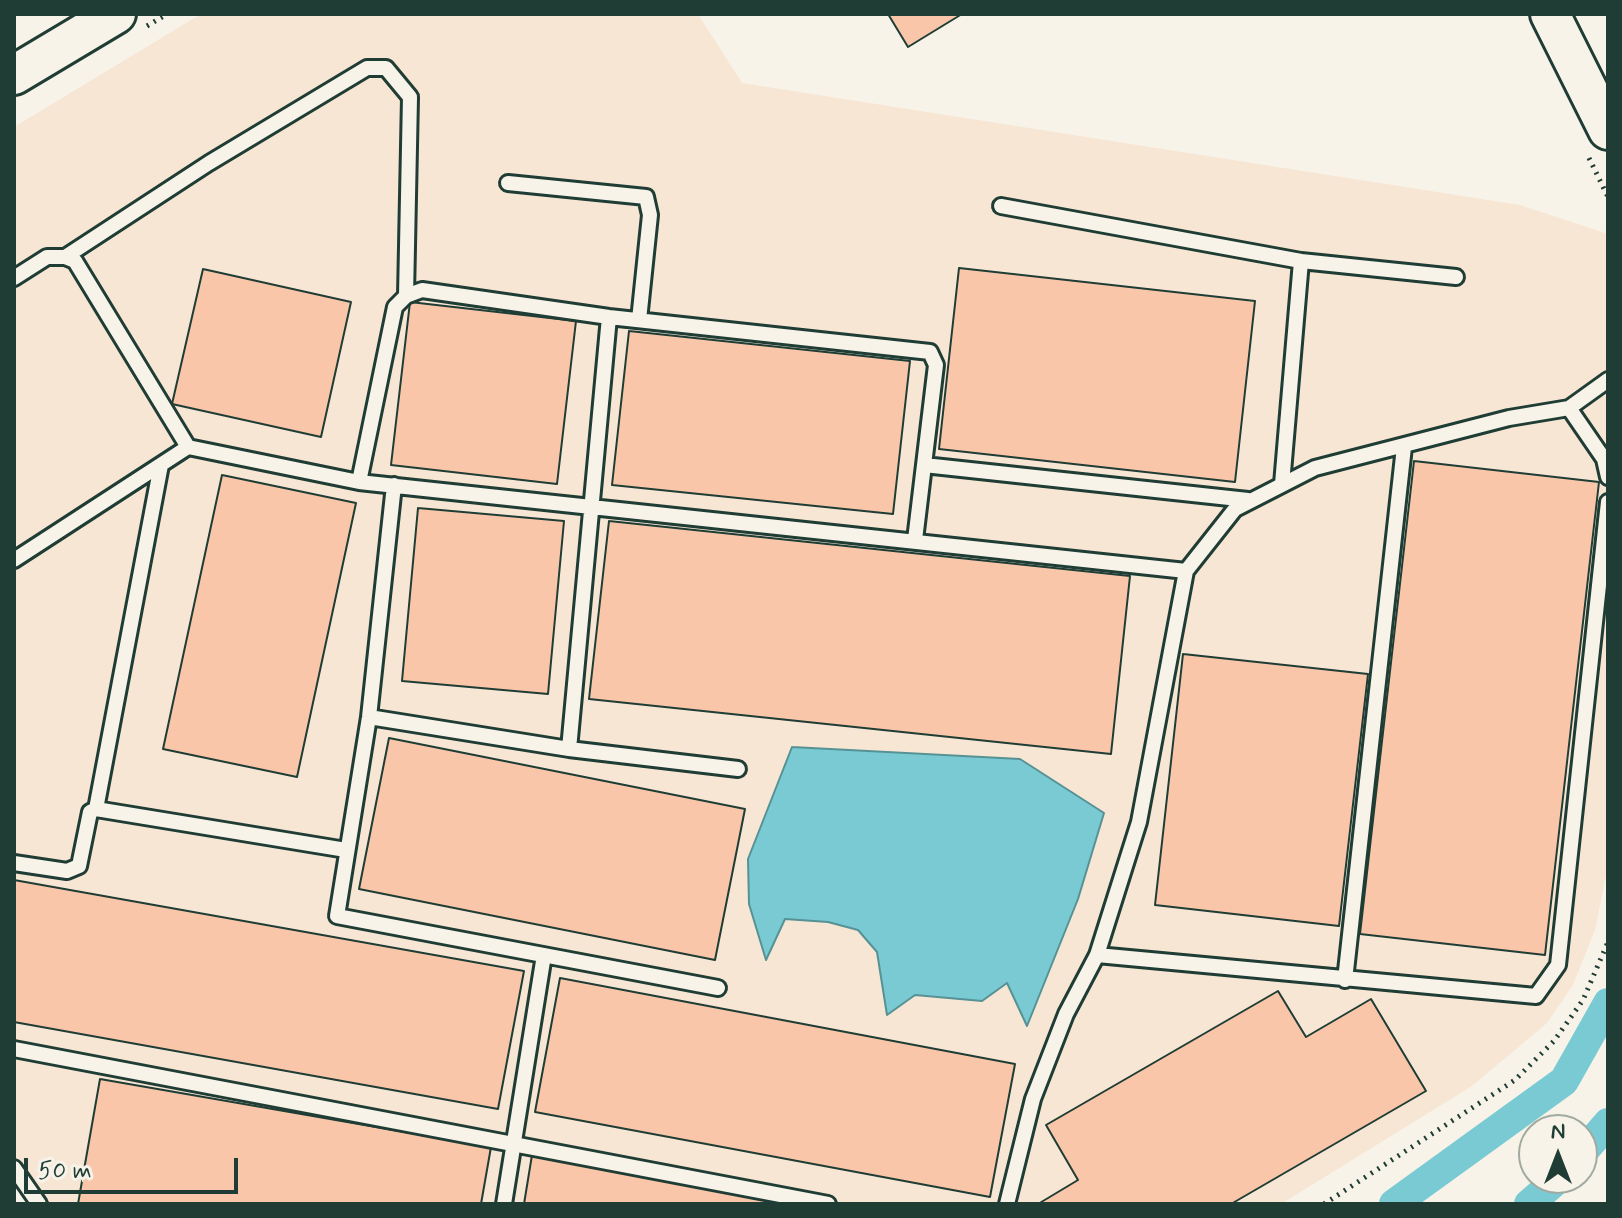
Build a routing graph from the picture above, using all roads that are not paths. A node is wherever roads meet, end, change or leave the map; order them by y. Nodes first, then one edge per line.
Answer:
1 (116, 14) edge
2 (1550, 14) edge
3 (14, 75) edge
4 (1608, 130) edge
5 (508, 183) dead end
6 (1001, 206) dead end
7 (65, 257) junction
8 (1301, 261) junction
9 (1456, 277) dead end
10 (14, 278) edge
11 (406, 296) junction
12 (609, 317) junction
13 (639, 320) junction
14 (1608, 380) edge
15 (1569, 408) junction
16 (188, 447) junction
17 (1404, 447) junction
18 (161, 465) junction
19 (924, 465) junction
20 (1608, 477) edge
21 (359, 482) junction
22 (1282, 484) junction
23 (394, 485) junction
24 (1248, 500) junction
25 (1608, 502) edge
26 (590, 505) junction
27 (915, 540) junction
28 (14, 560) edge
29 (1186, 571) junction
30 (369, 717) junction
31 (569, 749) junction
32 (738, 769) dead end
33 (96, 809) junction
34 (346, 850) junction
35 (14, 863) edge
36 (544, 955) junction
37 (1097, 955) junction
38 (1345, 980) junction
39 (718, 988) dead end
40 (14, 1049) edge
41 (516, 1145) junction
42 (14, 1168) edge
43 (39, 1204) edge
44 (504, 1204) edge
45 (828, 1204) edge
46 (1007, 1204) edge

1 - 3 main road
2 - 4 main road
5 - 13 lane
6 - 8 lane
7 - 10 lane
7 - 11 lane
7 - 16 lane
8 - 9 lane
8 - 22 lane
11 - 12 lane
11 - 21 lane
12 - 13 lane
12 - 26 lane
13 - 19 lane
14 - 15 lane
15 - 17 lane
15 - 20 lane
16 - 18 lane
16 - 21 lane
17 - 22 lane
17 - 38 lane
18 - 28 lane
18 - 33 lane
19 - 24 lane
19 - 27 lane
21 - 23 lane
22 - 24 lane
23 - 26 lane
23 - 30 lane
24 - 29 lane
25 - 38 lane
26 - 27 lane
26 - 31 lane
27 - 29 lane
29 - 37 lane
30 - 31 lane
30 - 34 lane
31 - 32 lane
33 - 34 lane
33 - 35 lane
34 - 36 lane
36 - 39 lane
36 - 41 lane
37 - 38 lane
37 - 46 lane
40 - 41 lane
41 - 44 lane
41 - 45 lane
42 - 43 lane

